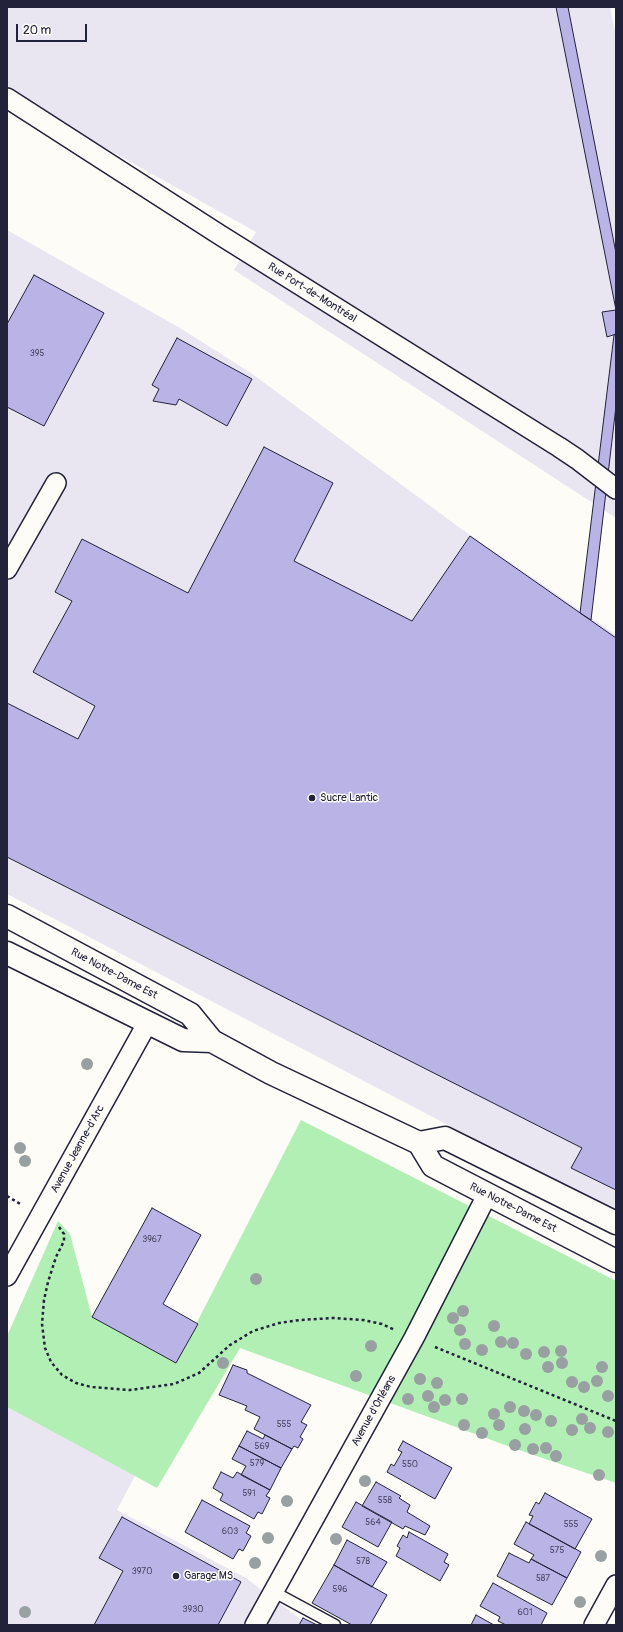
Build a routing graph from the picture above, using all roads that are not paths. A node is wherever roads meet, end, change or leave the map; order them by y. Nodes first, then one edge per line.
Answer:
1 (7, 98) edge
2 (56, 483) dead end
3 (616, 489) edge
4 (7, 569) edge
5 (7, 916) edge
6 (7, 953) edge
7 (148, 1022) junction
8 (212, 1041) junction
9 (420, 1143) junction
10 (487, 1195) junction
11 (616, 1223) edge
12 (616, 1261) edge
13 (7, 1276) edge
14 (616, 1585) edge
15 (274, 1592) junction
16 (256, 1625) edge
17 (335, 1625) edge
18 (594, 1625) edge

1 - 3 street, Rue Port-de-Montréal
2 - 4 street
5 - 8 main road, Rue Notre-Dame Est
6 - 7 main road, Rue Notre-Dame Est
7 - 8 main road, Rue Notre-Dame Est
7 - 13 street, Avenue Jeanne-d'Arc
8 - 9 main road, Rue Notre-Dame Est
9 - 10 main road, Rue Notre-Dame Est
9 - 11 main road
10 - 12 main road, Rue Notre-Dame Est
10 - 15 street, Avenue d'Orléans
14 - 18 street
15 - 16 street, Avenue d'Orléans
15 - 17 lane

